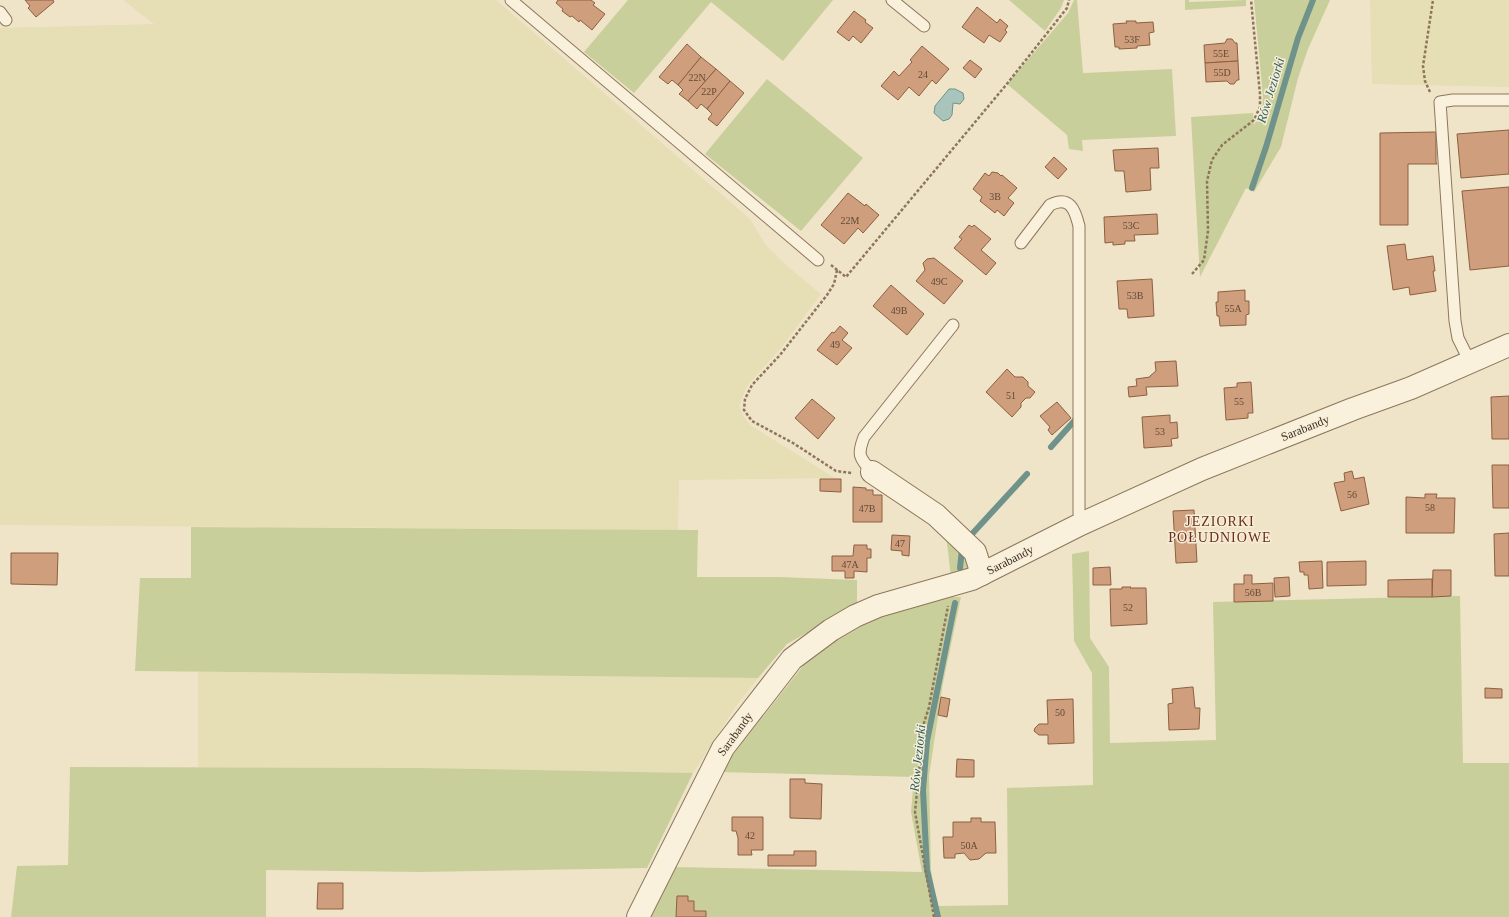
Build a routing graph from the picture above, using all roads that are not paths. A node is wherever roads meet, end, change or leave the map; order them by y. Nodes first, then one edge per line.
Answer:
1 (511, 0) edge
2 (892, 0) edge
3 (924, 26) dead end
4 (1509, 100) edge
5 (1021, 243) dead end
6 (818, 260) dead end
7 (952, 325) dead end
8 (1509, 345) edge
9 (1470, 362) junction
10 (872, 472) joint
11 (1081, 524) junction
12 (982, 574) junction
13 (638, 917) edge

1 - 6 lane
2 - 3 lane
4 - 9 lane
5 - 11 lane
7 - 10 lane
8 - 9 street, Sarabandy
9 - 11 street, Sarabandy
10 - 12 street
11 - 12 street, Sarabandy
12 - 13 street, Sarabandy

